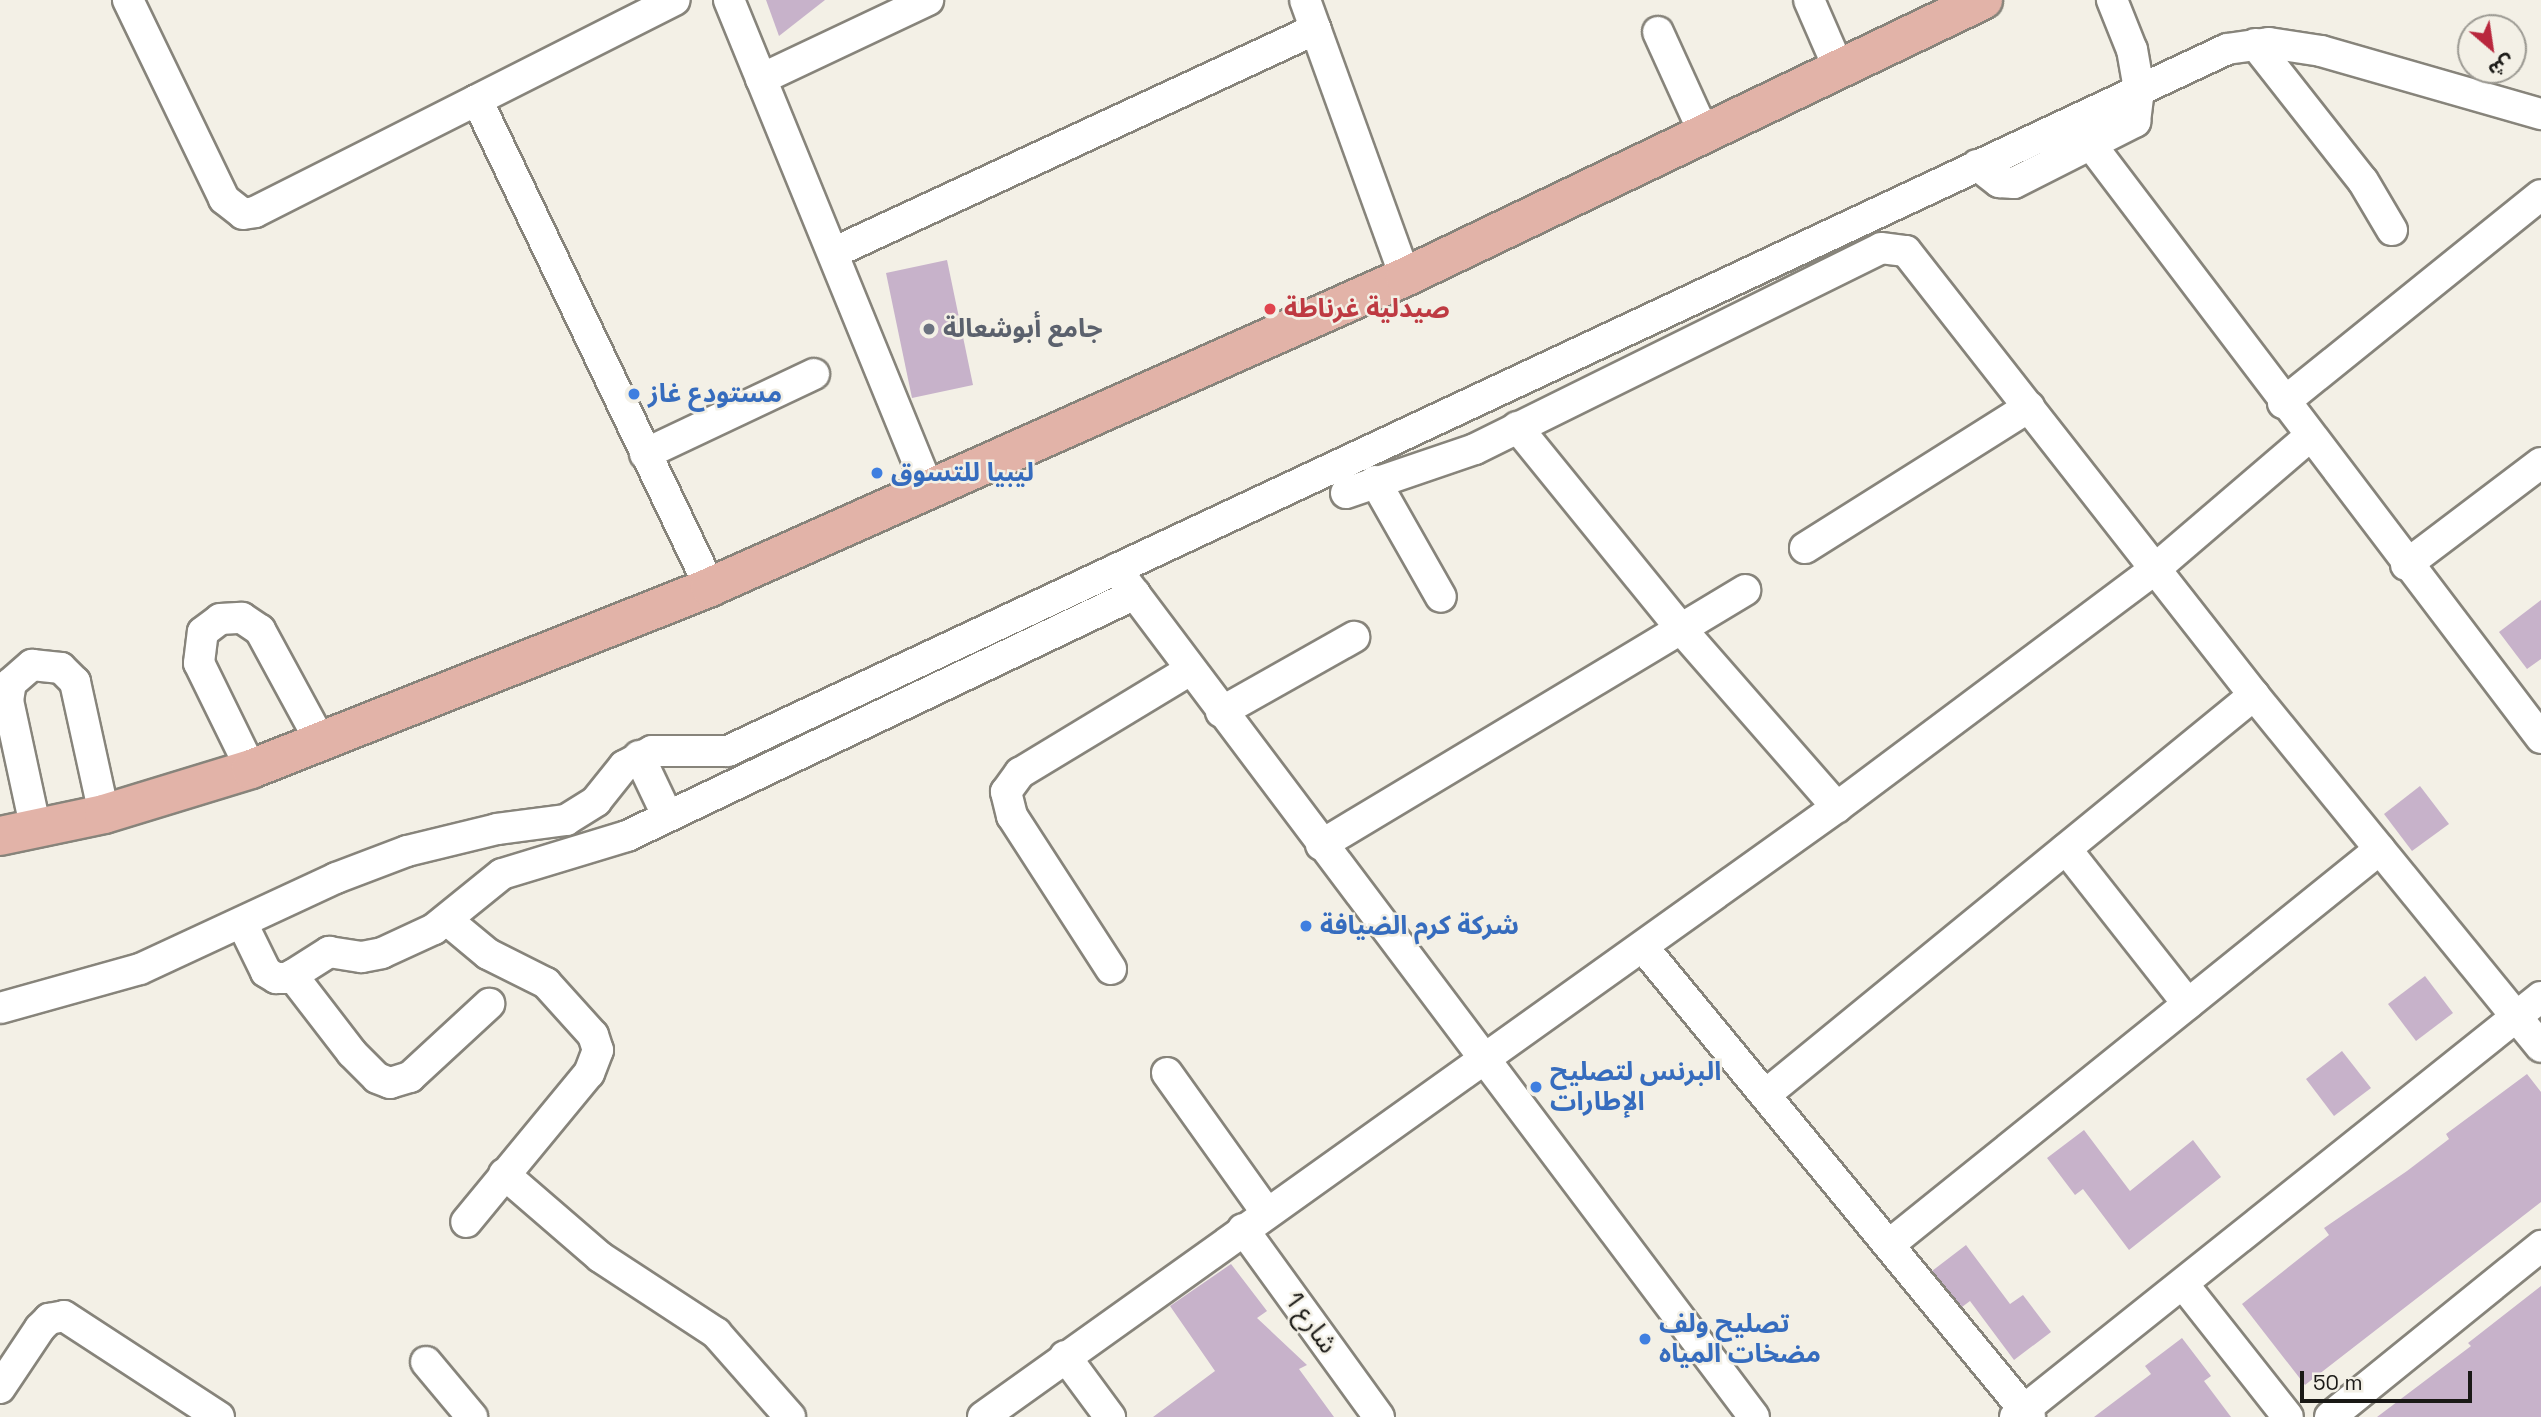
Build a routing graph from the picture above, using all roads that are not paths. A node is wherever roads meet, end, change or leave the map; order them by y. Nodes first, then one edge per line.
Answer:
1 (128, 0) edge
2 (675, 0) edge
3 (729, 0) edge
4 (928, 0) edge
5 (1306, 0) edge
6 (1809, 0) edge
7 (1983, 0) edge
8 (2112, 0) edge
9 (1316, 29) junction
10 (1658, 32) dead end
11 (2255, 44) junction
12 (1839, 68) junction
13 (761, 79) junction
14 (2139, 89) junction
15 (477, 100) junction
16 (2541, 114) edge
17 (1705, 135) junction
18 (2092, 146) junction
19 (1977, 165) junction
20 (2541, 195) edge
21 (2392, 230) dead end
22 (833, 253) junction
23 (1405, 277) junction
24 (814, 374) dead end
25 (2283, 402) junction
26 (2029, 407) junction
27 (1430, 422) junction
28 (1517, 427) junction
29 (2309, 437) junction
30 (645, 454) junction
31 (1450, 459) junction
32 (2541, 463) edge
33 (1376, 481) junction
34 (930, 492) junction
35 (1346, 493) dead end
36 (1805, 548) dead end
37 (2406, 565) junction
38 (1116, 569) junction
39 (2155, 569) junction
40 (710, 587) junction
41 (1745, 590) dead end
42 (1135, 594) junction
43 (1441, 597) dead end
44 (1681, 629) junction
45 (1354, 637) dead end
46 (1311, 639) dead end
47 (1190, 670) junction
48 (2254, 695) junction
49 (1215, 704) junction
50 (2538, 729) edge
51 (322, 744) junction
52 (639, 756) junction
53 (251, 769) junction
54 (1837, 807) junction
55 (104, 814) junction
56 (667, 816) junction
57 (18, 834) edge
58 (1321, 845) junction
59 (2066, 849) junction
60 (2380, 849) junction
61 (447, 920) junction
62 (243, 925) junction
63 (1643, 947) junction
64 (1111, 969) dead end
65 (292, 975) junction
66 (2541, 997) edge
67 (489, 1004) dead end
68 (2188, 1004) junction
69 (0, 1008) edge
70 (2531, 1025) edge
71 (1484, 1058) junction
72 (1167, 1073) dead end
73 (1765, 1096) junction
74 (504, 1174) junction
75 (1255, 1221) junction
76 (466, 1222) dead end
77 (1890, 1244) junction
78 (2541, 1246) edge
79 (2188, 1290) junction
80 (1065, 1356) junction
81 (426, 1362) dead end
82 (0, 1388) edge
83 (2026, 1415) edge
84 (219, 1417) edge
85 (472, 1417) edge
86 (790, 1417) edge
87 (983, 1417) edge
88 (1110, 1417) edge
89 (1379, 1417) edge
90 (1754, 1417) edge
91 (2288, 1417) edge
92 (2330, 1417) edge

1 - 15 street
2 - 15 street
3 - 13 street
4 - 13 street
5 - 9 street
6 - 12 street
7 - 12 main road
8 - 14 street
9 - 22 street
9 - 23 street
10 - 17 street
11 - 14 street
11 - 16 street
11 - 21 street
12 - 17 main road
13 - 22 street
14 - 18 street
14 - 19 street
15 - 30 street
17 - 23 main road
18 - 19 street
18 - 25 street
19 - 27 street
20 - 25 street
22 - 34 street
23 - 34 main road
24 - 30 street
25 - 29 street
26 - 28 street
26 - 36 street
26 - 39 street
27 - 31 street
27 - 38 street
28 - 31 street
28 - 44 street
29 - 37 street
29 - 39 street
30 - 40 street
31 - 33 street
32 - 37 street
33 - 35 street
33 - 43 street
34 - 40 main road
37 - 50 street
38 - 42 street
38 - 52 street
39 - 48 street
39 - 54 street
40 - 51 main road
41 - 44 street
42 - 47 street
42 - 56 street
44 - 54 street
44 - 58 street
45 - 49 street
46 - 49 street
47 - 49 street
47 - 64 street
48 - 59 street
48 - 60 street
49 - 58 street
51 - 53 main road
51 - 53 street
52 - 56 street
52 - 62 street
53 - 55 main road
54 - 63 street
55 - 57 main road
55 - 57 street
56 - 61 street
58 - 71 street
59 - 68 street
59 - 73 street
60 - 68 street
60 - 70 street
61 - 65 street
61 - 74 street
62 - 65 street
62 - 69 street
63 - 71 street
63 - 73 street
65 - 67 street
66 - 70 street
68 - 77 street
70 - 79 street
71 - 75 street
71 - 90 street
72 - 75 street, شارع 1
73 - 77 street
74 - 76 street
74 - 86 street
75 - 80 street
75 - 89 street, شارع 1
77 - 83 street
78 - 92 street
79 - 83 street
79 - 91 street
80 - 87 street
80 - 88 street
81 - 85 street
82 - 84 street

